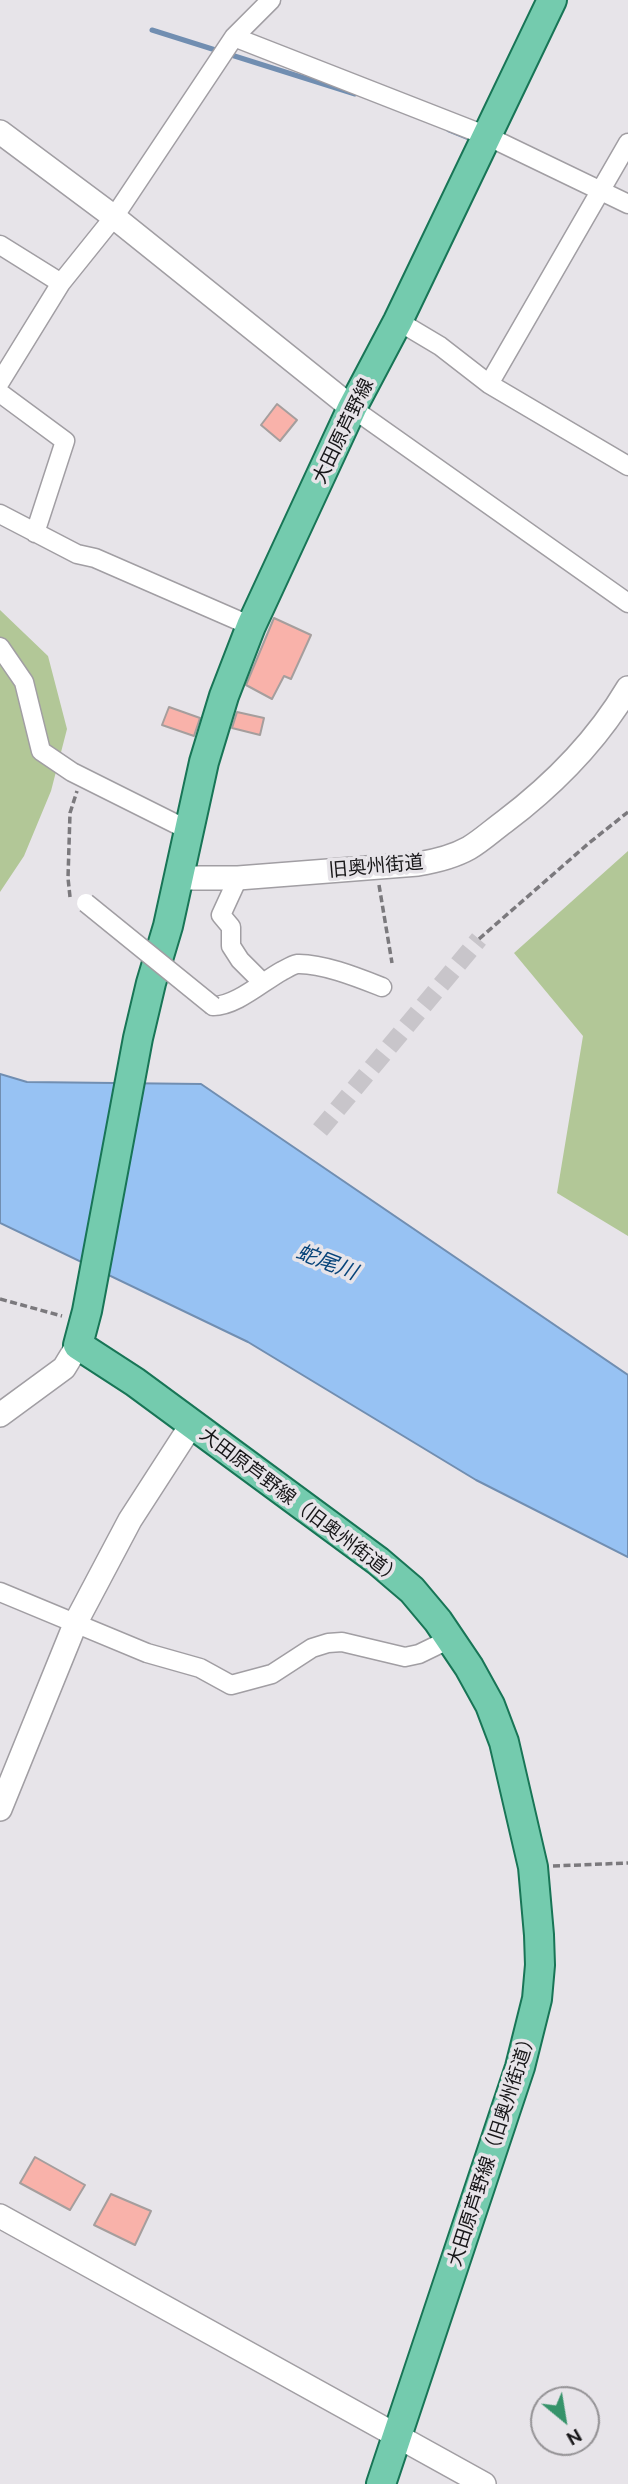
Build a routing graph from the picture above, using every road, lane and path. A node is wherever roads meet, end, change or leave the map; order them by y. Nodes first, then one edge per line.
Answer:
1 (271, 0) edge
2 (552, 0) edge
3 (234, 37) junction
4 (0, 132) edge
5 (487, 136) junction
6 (628, 143) edge
7 (601, 191) junction
8 (628, 204) edge
9 (114, 217) junction
10 (0, 245) edge
11 (61, 283) junction
12 (398, 321) junction
13 (0, 382) edge
14 (489, 383) junction
15 (0, 393) edge
16 (352, 408) junction
17 (628, 466) edge
18 (0, 514) edge
19 (35, 533) junction
20 (628, 603) edge
21 (251, 626) junction
22 (0, 646) edge
23 (628, 688) edge
24 (72, 772) junction
25 (628, 812) edge
26 (188, 831) junction
27 (376, 865) junction
28 (179, 878) junction
29 (238, 878) junction
30 (86, 903) joint
31 (480, 939) tunnel mouth
32 (391, 963) dead end
33 (262, 982) junction
34 (382, 987) dead end
35 (0, 1299) edge
36 (83, 1326) junction
37 (0, 1415) edge
38 (192, 1424) junction
39 (0, 1592) edge
40 (76, 1622) junction
41 (450, 1639) junction
42 (0, 1809) edge
43 (628, 1863) edge
44 (533, 1867) junction
45 (0, 2216) edge
46 (397, 2437) junction
47 (381, 2484) edge
48 (484, 2484) edge

1 - 3 street
2 - 5 main road, 大田原芦野線
3 - 5 street
3 - 9 street
4 - 9 street
5 - 7 street
5 - 12 main road, 大田原芦野線
6 - 7 street
7 - 8 street
7 - 14 street
9 - 11 street
9 - 16 street
10 - 11 street
11 - 13 street
12 - 14 street
12 - 16 main road, 大田原芦野線
14 - 17 street
15 - 19 street
16 - 20 street
16 - 21 main road, 大田原芦野線
18 - 19 street
19 - 21 street
21 - 26 main road, 大田原芦野線
22 - 24 street
23 - 27 street, 旧奥州街道
24 - 26 street
24 - 30 path
25 - 31 path
26 - 28 main road, 大田原芦野線
27 - 29 street, 旧奥州街道
27 - 32 path
28 - 29 street, 旧奥州街道
28 - 36 main road
29 - 33 street
30 - 33 street, bridge
33 - 34 street
35 - 36 path
36 - 37 street
36 - 38 main road, 大田原芦野線（旧奥州街道）
38 - 40 street
38 - 41 main road, 大田原芦野線（旧奥州街道）
39 - 40 street
40 - 41 street
40 - 42 street
41 - 44 main road, 大田原芦野線（旧奥州街道）
43 - 44 path
44 - 46 main road, 大田原芦野線（旧奥州街道）
45 - 46 street
46 - 47 main road, 大田原芦野線（旧奥州街道）
46 - 48 street

